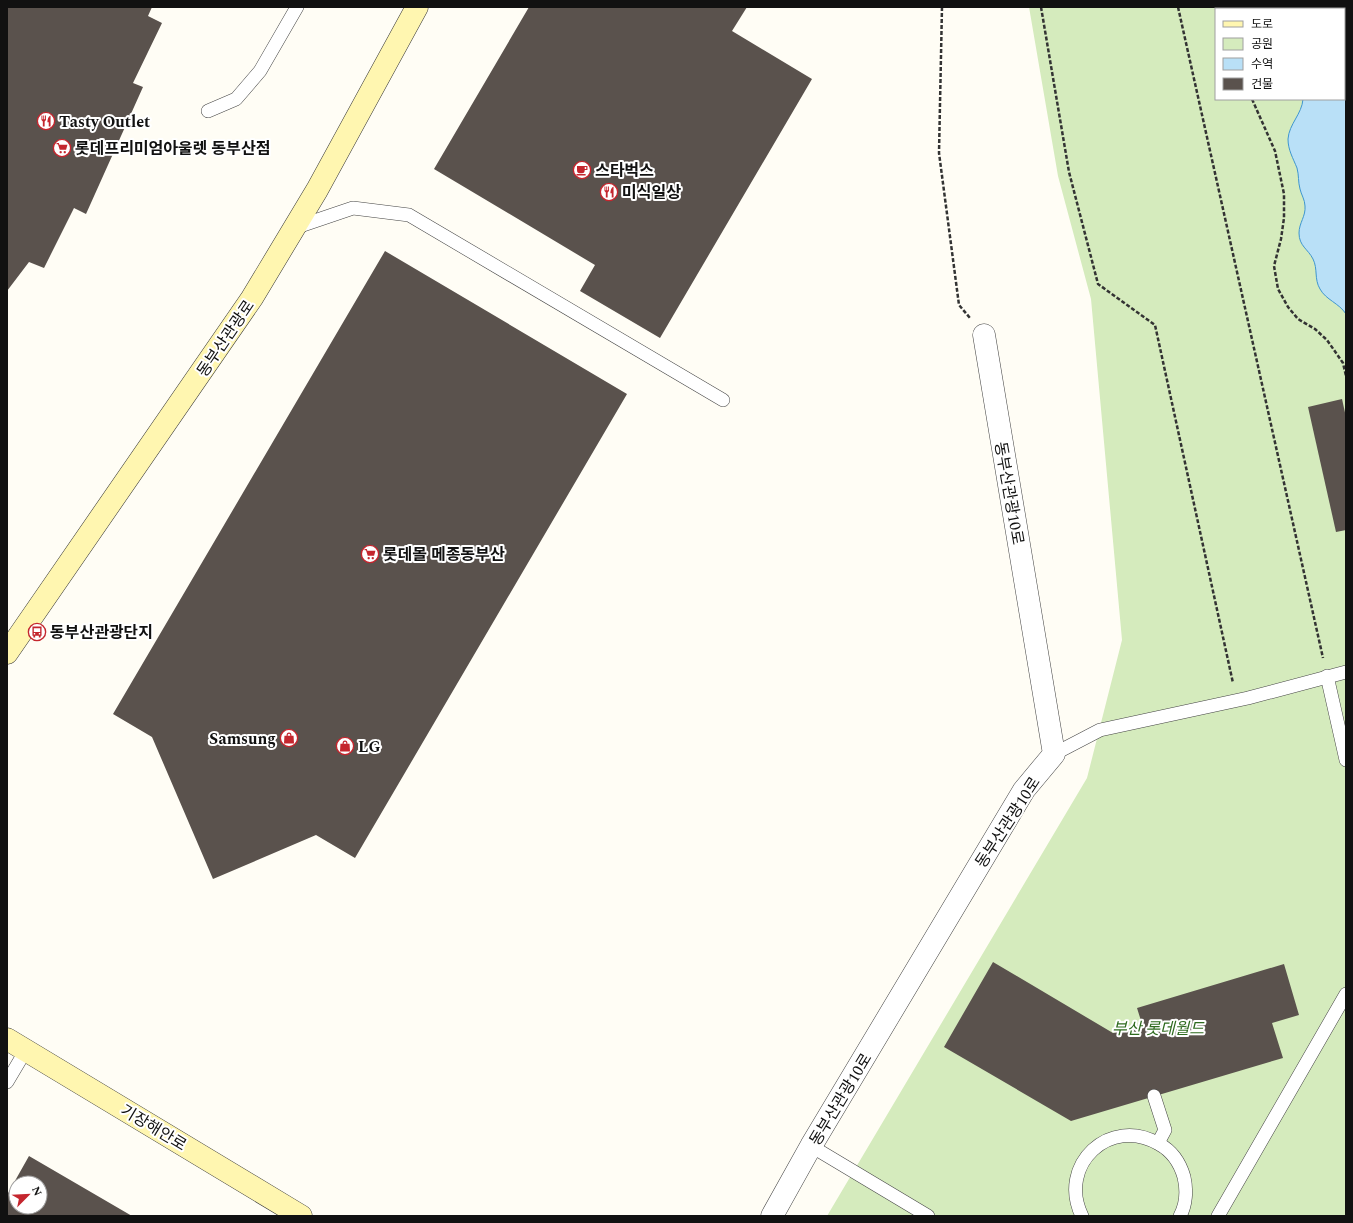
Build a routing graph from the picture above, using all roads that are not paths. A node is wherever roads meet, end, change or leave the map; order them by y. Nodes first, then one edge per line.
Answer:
1 (297, 7) edge
2 (417, 7) edge
3 (208, 111) dead end
4 (294, 228) junction
5 (984, 336) road end
6 (723, 400) dead end
7 (7, 653) edge
8 (1346, 672) edge
9 (1327, 676) junction
10 (1054, 754) junction
11 (1346, 760) edge
12 (1346, 994) edge
13 (7, 1039) edge
14 (26, 1050) junction
15 (7, 1082) edge
16 (1154, 1096) dead end
17 (1158, 1143) junction
18 (812, 1146) junction
19 (301, 1216) edge
20 (772, 1216) edge
21 (928, 1216) edge
22 (1082, 1216) edge
23 (1180, 1216) edge
24 (1218, 1216) edge

1 - 3 lane
2 - 4 main road, 동부산관광로
4 - 6 lane
4 - 7 main road, 동부산관광로
5 - 10 street, 동부산관광10로
8 - 9 lane
9 - 10 lane
9 - 11 lane
10 - 18 street, 동부산관광10로
12 - 24 lane
13 - 14 main road, 기장해안로
14 - 15 lane
14 - 19 main road, 기장해안로
16 - 17 lane
17 - 22 lane
17 - 23 lane
18 - 20 street, 동부산관광10로
18 - 21 lane

